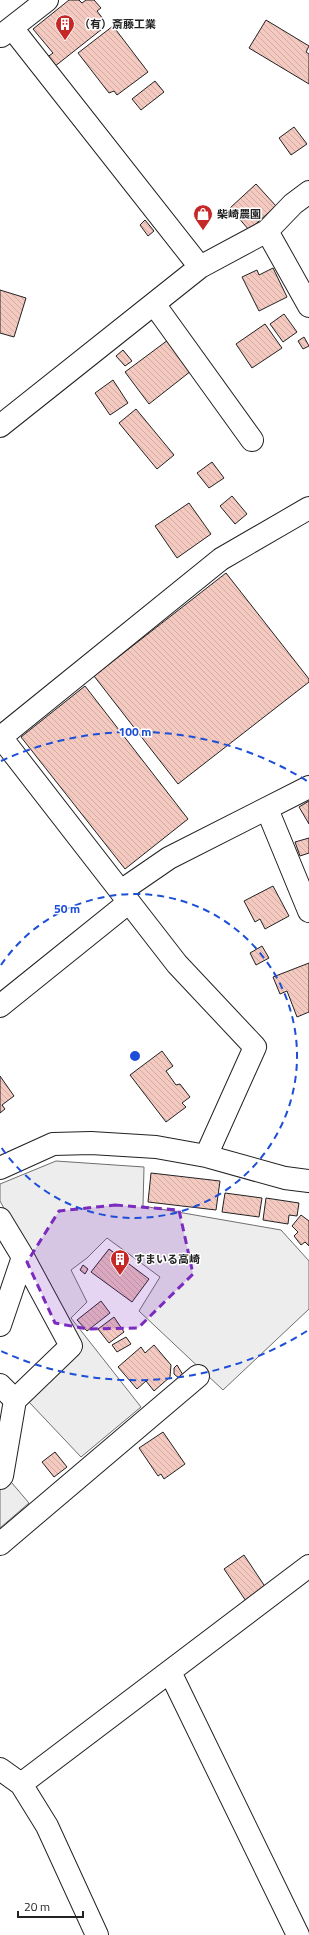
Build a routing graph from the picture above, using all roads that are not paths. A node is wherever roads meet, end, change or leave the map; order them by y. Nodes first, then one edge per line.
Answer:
1 (47, 0) edge
2 (6, 33) edge
3 (309, 192) edge
4 (267, 231) junction
5 (200, 268) junction
6 (154, 304) junction
7 (309, 306) edge
8 (0, 426) edge
9 (252, 440) dead end
10 (309, 508) edge
11 (1, 736) edge
12 (309, 787) edge
13 (267, 809) junction
14 (124, 897) junction
15 (309, 911) edge
16 (0, 1006) edge
17 (206, 1156) junction
18 (0, 1168) edge
19 (309, 1181) edge
20 (0, 1219) edge
21 (23, 1256) junction
22 (0, 1325) edge
23 (198, 1376) dead end
24 (0, 1385) edge
25 (15, 1400) junction
26 (0, 1478) edge
27 (0, 1544) edge
28 (309, 1566) edge
29 (170, 1672) junction
30 (0, 1768) edge
31 (21, 1784) junction
32 (97, 1935) edge
33 (298, 1935) edge

1 - 2 street
2 - 5 street
3 - 4 street
4 - 5 street
4 - 7 street
5 - 6 street
6 - 8 street
6 - 9 street
10 - 11 street
11 - 14 street
12 - 13 street
13 - 14 street
13 - 15 street
14 - 16 street
14 - 17 street
17 - 18 street
17 - 19 street
20 - 21 street
21 - 22 street
21 - 25 street
23 - 27 street
24 - 25 street
25 - 26 street
28 - 29 street
29 - 31 street
29 - 33 street
30 - 31 street
31 - 32 street

